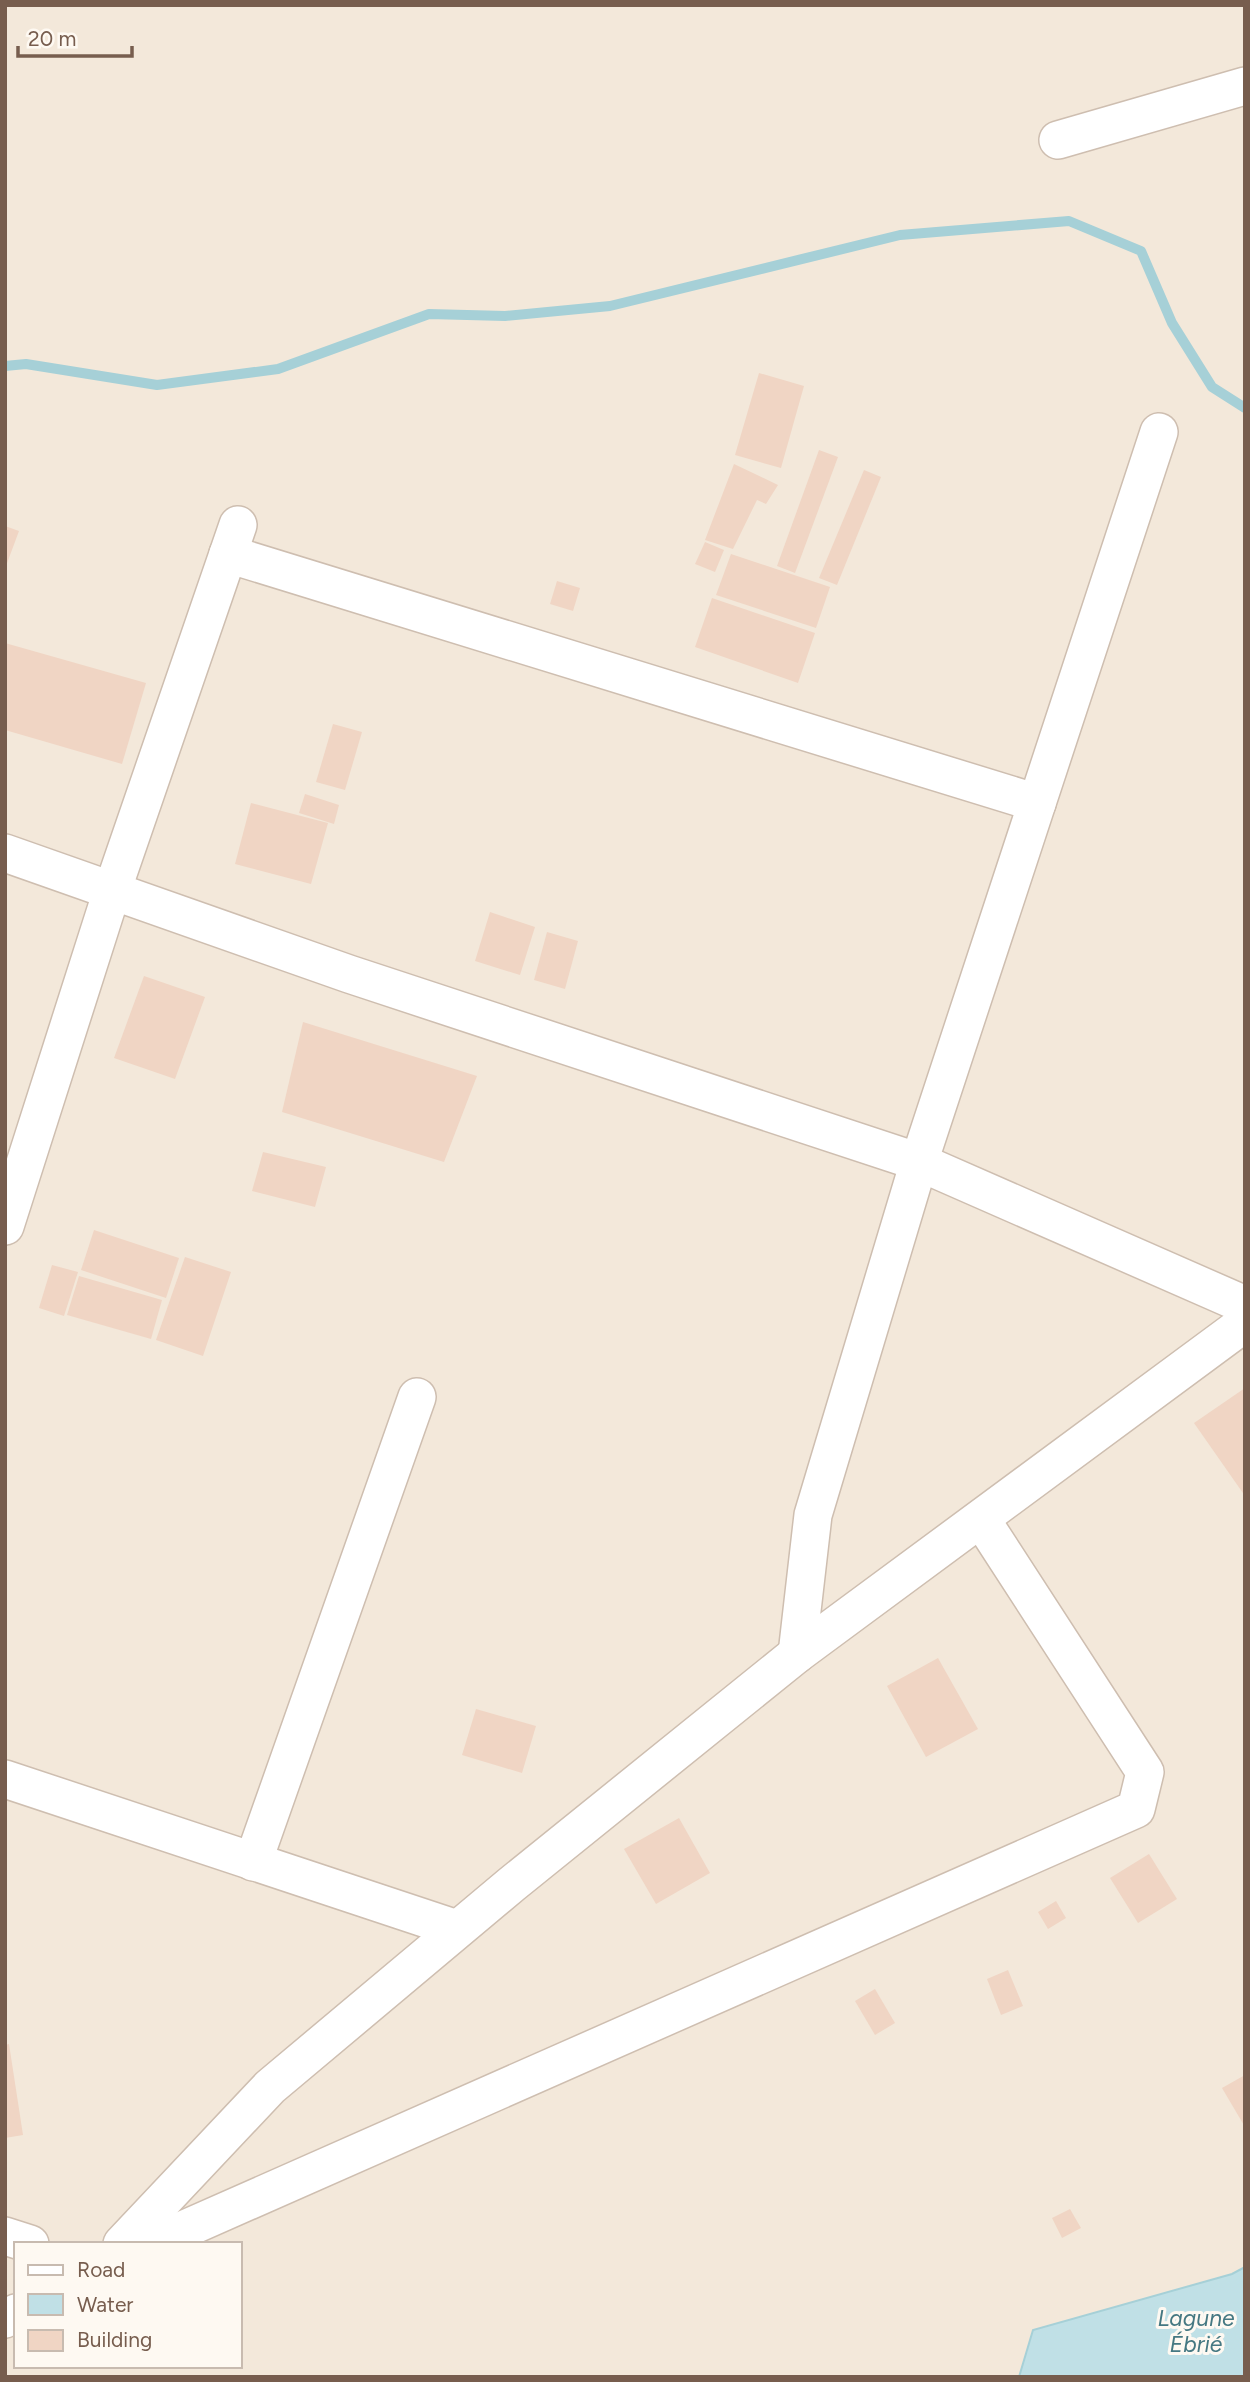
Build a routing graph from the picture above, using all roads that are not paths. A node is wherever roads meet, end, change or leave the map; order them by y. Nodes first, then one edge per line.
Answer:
1 (1245, 86) edge
2 (1058, 140) dead end
3 (1159, 432) dead end
4 (1037, 803) junction
5 (5, 853) edge
6 (112, 891) junction
7 (919, 1162) junction
8 (5, 1226) edge
9 (1245, 1305) edge
10 (1245, 1323) edge
11 (417, 1397) dead end
12 (981, 1519) junction
13 (797, 1654) junction
14 (5, 1779) edge
15 (253, 1861) junction
16 (457, 1929) junction
17 (5, 2236) edge
18 (24, 2242) edge
19 (124, 2242) edge
20 (156, 2242) edge

1 - 2 street
3 - 4 street
4 - 6 street
4 - 7 street
5 - 6 street
6 - 7 street
6 - 8 street
7 - 9 street
7 - 13 street
10 - 12 street
11 - 15 street
12 - 13 street
12 - 20 street
13 - 16 street
14 - 15 street
15 - 16 street
16 - 19 street
17 - 18 street

